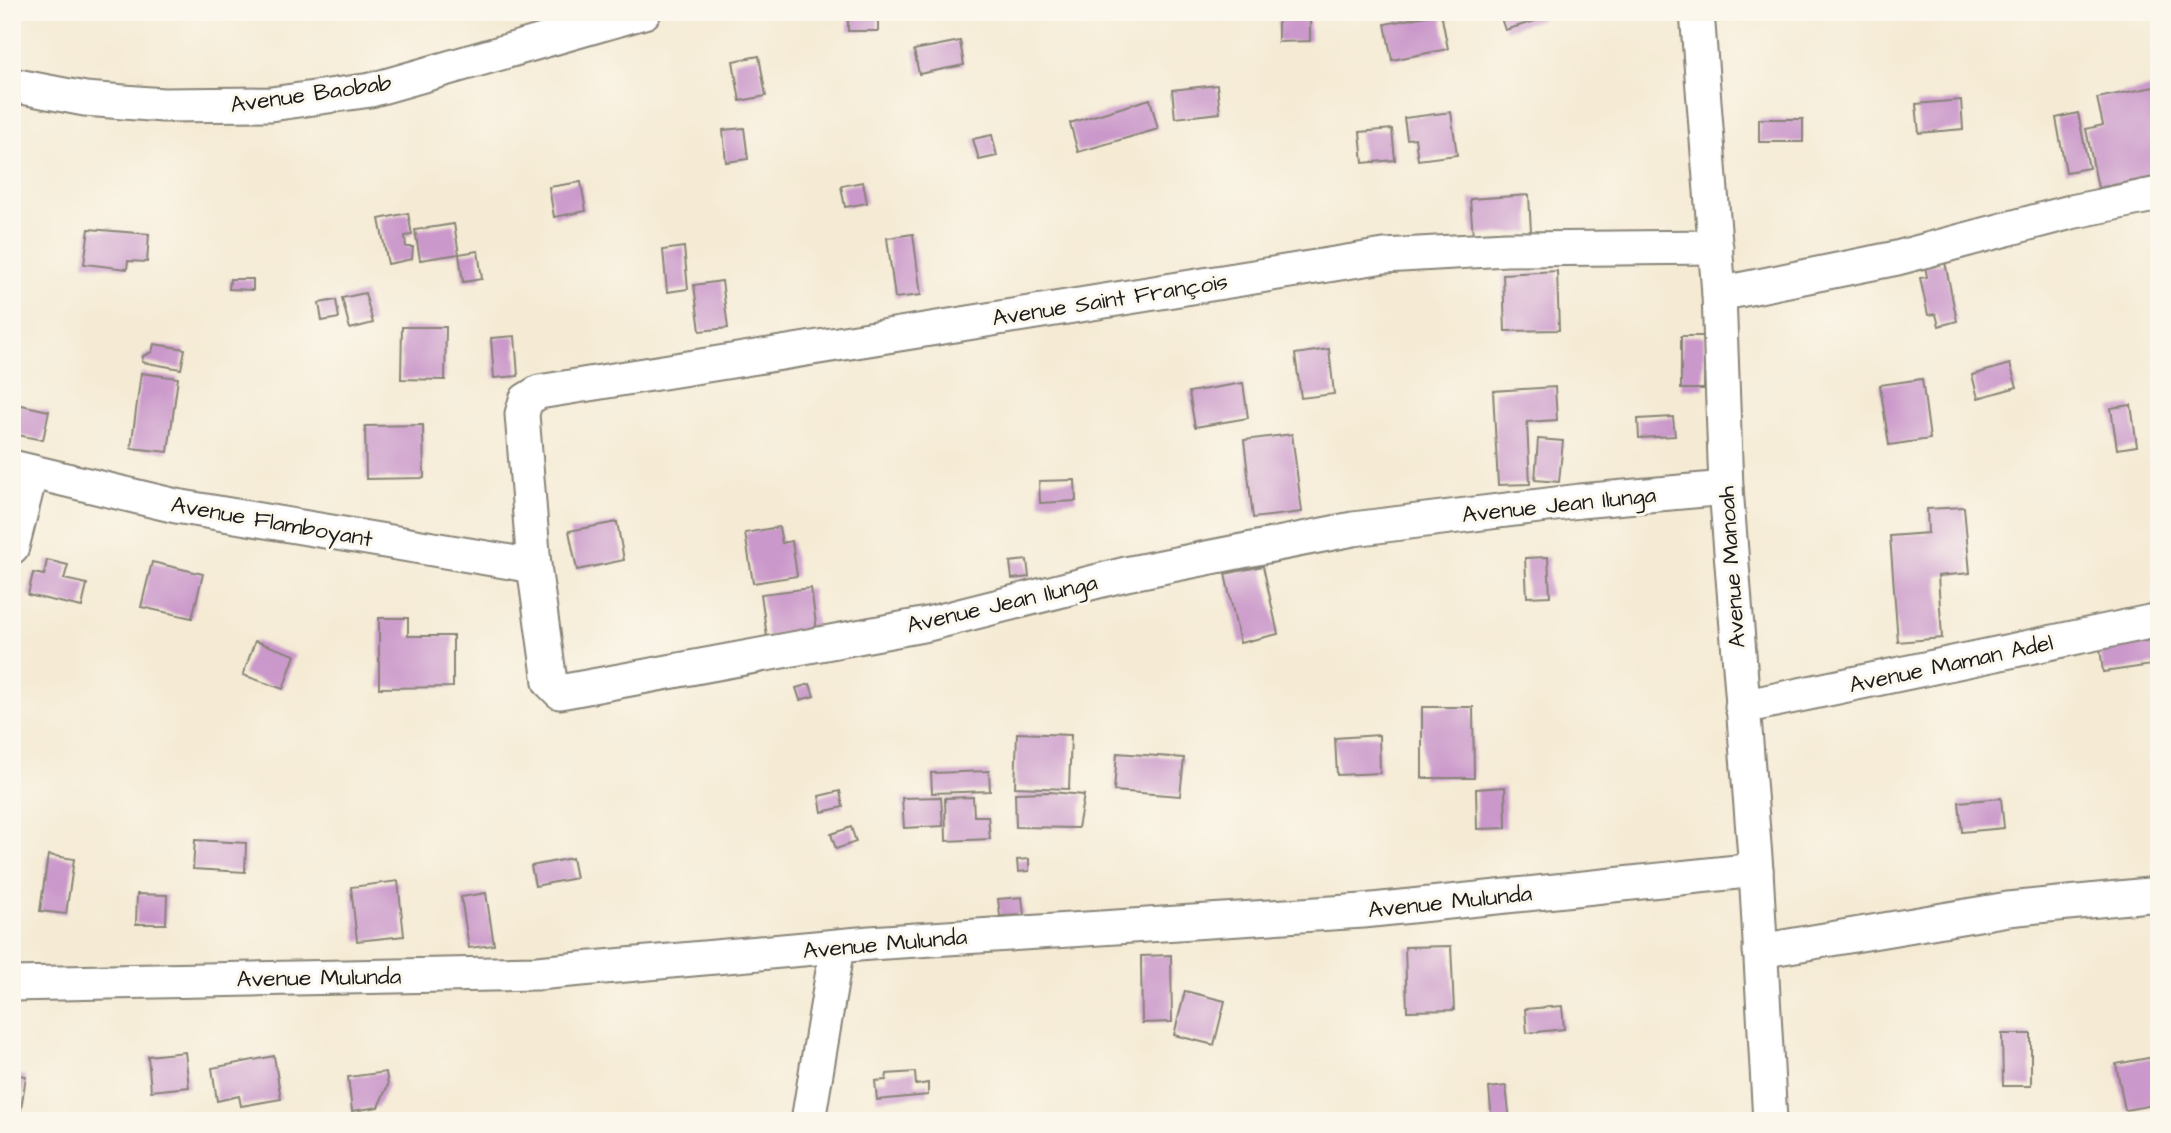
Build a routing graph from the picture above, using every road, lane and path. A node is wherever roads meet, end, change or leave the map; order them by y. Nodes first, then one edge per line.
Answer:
1 (644, 12) edge
2 (1698, 12) edge
3 (12, 85) edge
4 (2159, 194) edge
5 (1716, 247) junction
6 (1719, 294) junction
7 (522, 414) joint
8 (22, 469) edge
9 (1726, 488) junction
10 (12, 547) edge
11 (534, 566) junction
12 (2159, 620) edge
13 (1742, 708) junction
14 (1755, 870) junction
15 (2159, 894) edge
16 (837, 947) junction
17 (1760, 951) junction
18 (12, 984) edge
19 (808, 1121) edge
20 (1770, 1121) edge

1 - 3 street, Avenue Baobab
2 - 5 street, Avenue Manoah
4 - 6 street
5 - 6 street, Avenue Manoah
5 - 7 street, Avenue Saint François
6 - 9 street, Avenue Manoah
7 - 11 street, Avenue Jean Ilunga
8 - 10 street
8 - 11 street, Avenue Flamboyant
9 - 11 street, Avenue Jean Ilunga
9 - 13 street, Avenue Manoah
12 - 13 street, Avenue Maman Adel
13 - 14 street, Avenue Manoah
14 - 16 street, Avenue Mulunda
14 - 17 street, Avenue Manoah
15 - 17 street
16 - 18 street, Avenue Mulunda
16 - 19 street
17 - 20 street, Avenue Manoah

